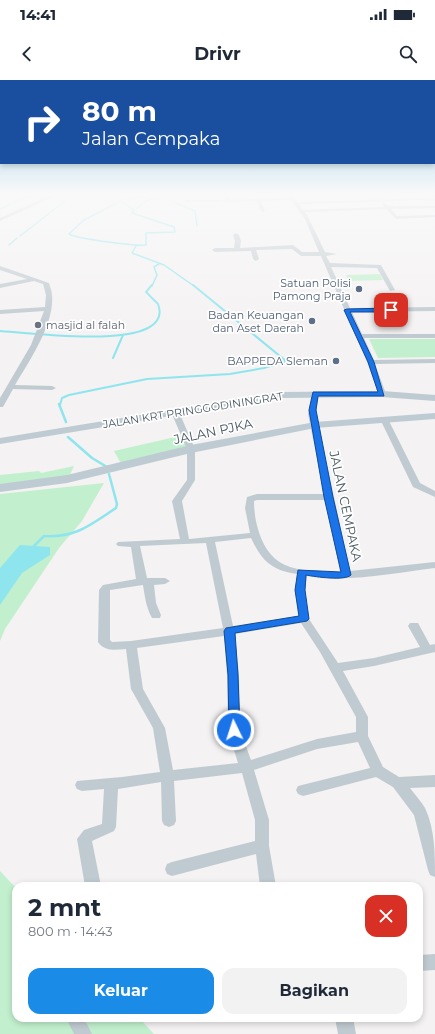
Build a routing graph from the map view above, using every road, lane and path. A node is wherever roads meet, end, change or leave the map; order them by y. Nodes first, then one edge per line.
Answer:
1 (237, 239) edge
2 (315, 239) edge
3 (276, 248) junction
4 (238, 249) junction
5 (253, 249) junction
6 (215, 250) dead end
7 (278, 254) dead end
8 (322, 254) junction
9 (334, 254) dead end
10 (256, 259) dead end
11 (328, 265) junction
12 (0, 268) edge
13 (35, 279) junction
14 (0, 286) edge
15 (392, 290) dead end
16 (48, 309) junction
17 (435, 309) edge
18 (347, 310) junction
19 (1, 312) edge
20 (0, 320) edge
21 (360, 336) junction
22 (435, 336) edge
23 (435, 361) edge
24 (371, 362) junction
25 (9, 387) junction
26 (52, 388) dead end
27 (315, 394) junction
28 (382, 394) junction
29 (435, 398) edge
30 (0, 405) edge
31 (175, 412) junction
32 (435, 416) edge
33 (384, 418) junction
34 (315, 425) junction
35 (0, 441) edge
36 (191, 449) junction
37 (0, 488) edge
38 (435, 494) edge
39 (328, 497) junction
40 (254, 535) junction
41 (210, 540) junction
42 (185, 542) junction
43 (121, 544) dead end
44 (135, 544) junction
45 (435, 565) edge
46 (302, 572) junction
47 (346, 575) junction
48 (165, 581) dead end
49 (145, 582) junction
50 (156, 615) dead end
51 (304, 619) junction
52 (414, 626) dead end
53 (229, 631) junction
54 (131, 645) junction
55 (431, 649) edge
56 (335, 668) junction
57 (362, 736) junction
58 (247, 767) junction
59 (378, 771) junction
60 (167, 776) junction
61 (435, 781) edge
62 (111, 783) junction
63 (398, 783) junction
64 (82, 785) dead end
65 (304, 790) dead end
66 (169, 822) dead end
67 (262, 846) junction
68 (172, 869) dead end
69 (435, 870) edge
70 (92, 882) edge
71 (267, 882) edge
72 (435, 962) edge
73 (423, 963) edge
74 (77, 1022) edge
75 (345, 1022) edge
76 (83, 1034) edge
77 (347, 1034) edge

1 - 4 street
2 - 8 street
3 - 5 street
3 - 7 street
3 - 8 street
4 - 5 street
4 - 6 street
5 - 10 street
8 - 9 street
8 - 11 street
11 - 15 street
11 - 18 street
12 - 13 street
13 - 14 street
13 - 16 street
16 - 19 street
16 - 25 street
17 - 18 street
18 - 21 street
19 - 20 street
21 - 22 street
21 - 24 street
23 - 24 street
24 - 28 street
25 - 26 street
25 - 30 street
27 - 28 main road, JALAN KRT PRINGGODININGRAT
27 - 31 main road, JALAN KRT PRINGGODININGRAT
27 - 34 street, JALAN CEMPAKA
28 - 29 main road, JALAN KRT PRINGGODININGRAT
31 - 35 main road, JALAN KRT PRINGGODININGRAT
31 - 36 street
32 - 33 main road, JALAN PJKA
33 - 34 main road, JALAN PJKA
33 - 38 street
34 - 36 main road, JALAN PJKA
34 - 39 street, JALAN CEMPAKA
36 - 37 main road, JALAN PJKA
36 - 42 street
39 - 40 street
39 - 47 street, JALAN CEMPAKA
40 - 41 street
40 - 46 street, JALAN CEMPAKA
41 - 42 street
41 - 53 street
42 - 44 street
43 - 44 street
44 - 49 street
45 - 47 street
46 - 47 street, JALAN CEMPAKA
46 - 51 street
48 - 49 street
49 - 50 street
49 - 54 street
51 - 53 street
51 - 56 street
52 - 55 street
53 - 54 street
53 - 58 street
54 - 60 street
55 - 56 street
56 - 57 street
57 - 58 street
57 - 59 street
58 - 60 street
58 - 67 street
59 - 63 street
59 - 65 street
60 - 62 street
60 - 66 street
61 - 63 street
62 - 64 street
62 - 70 street
63 - 69 street
67 - 68 street
67 - 71 street
72 - 73 street
74 - 76 street
75 - 77 street

